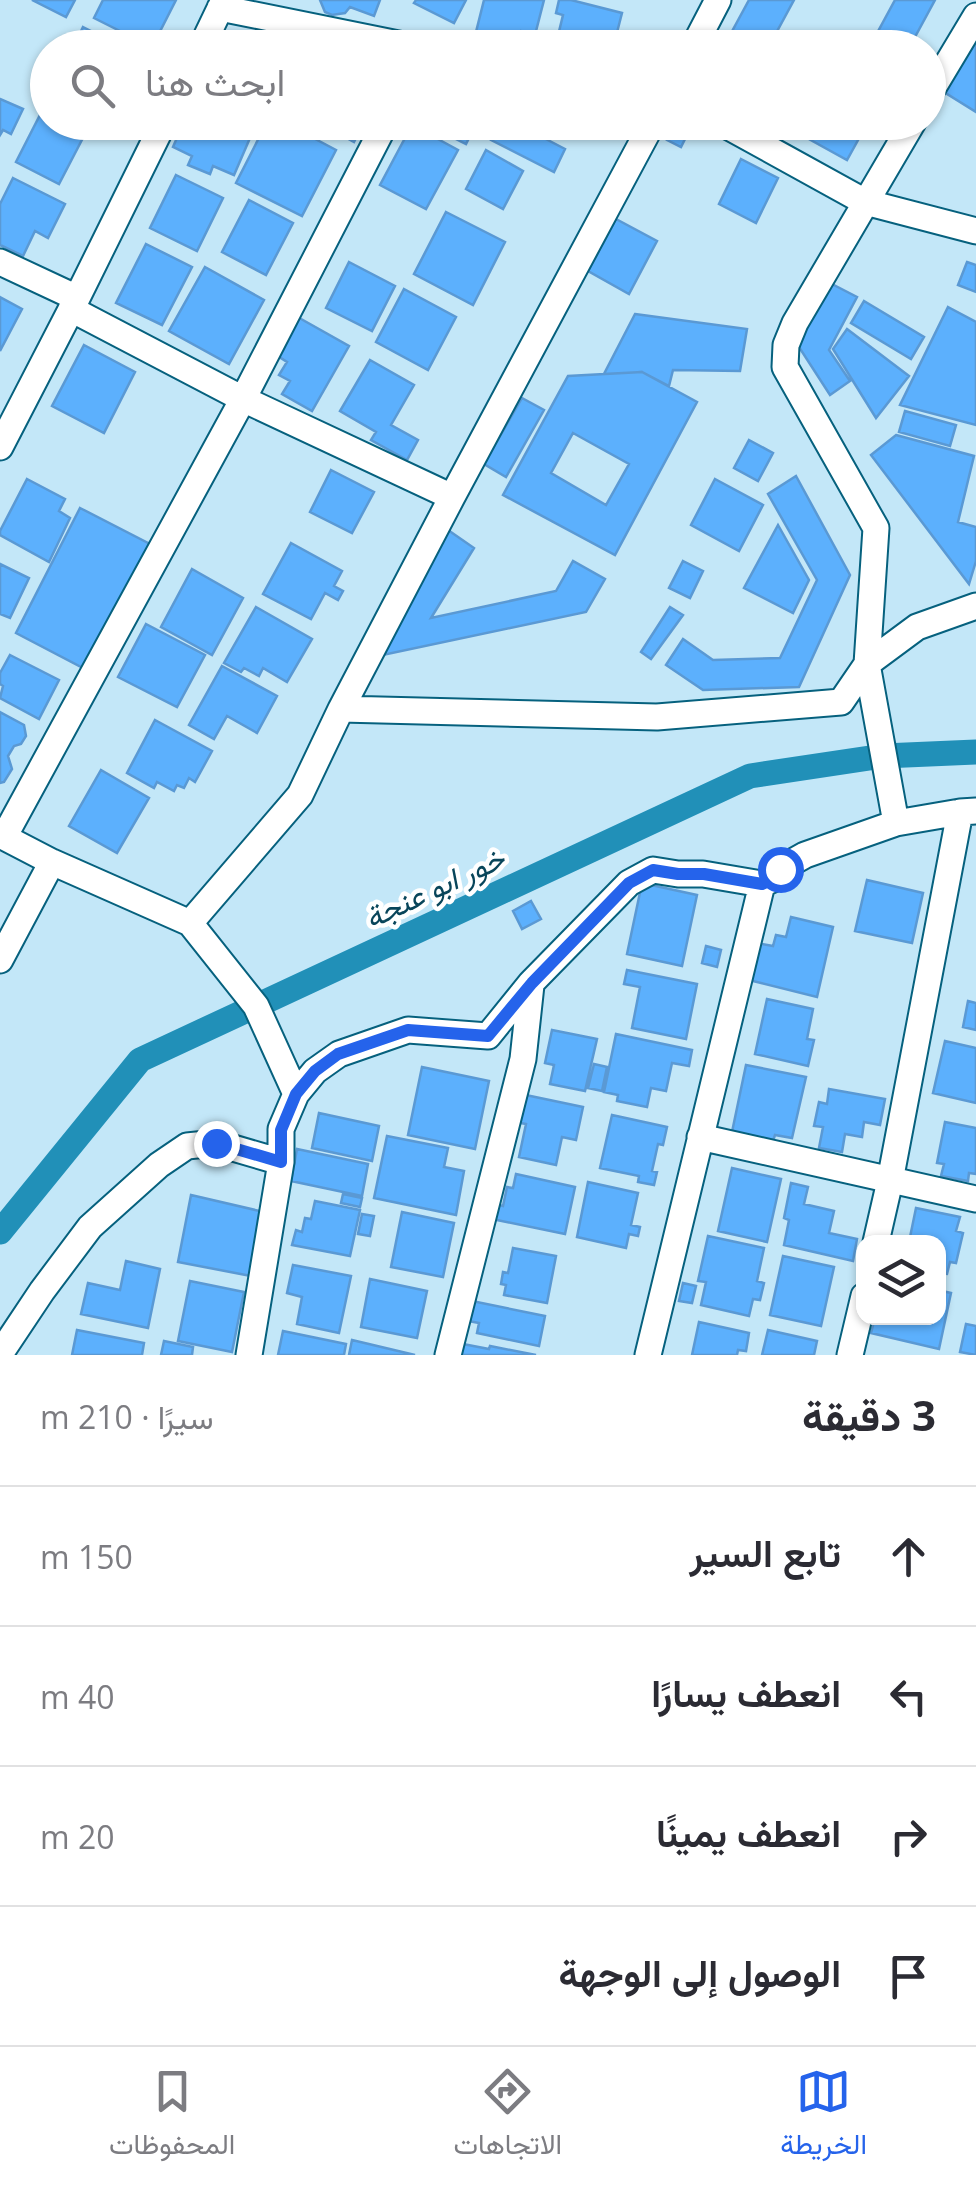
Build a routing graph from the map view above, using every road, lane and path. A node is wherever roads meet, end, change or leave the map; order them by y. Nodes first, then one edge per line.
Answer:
1 (718, 0) edge
2 (222, 4) edge
3 (976, 16) edge
4 (210, 30) edge
5 (338, 30) edge
6 (702, 30) edge
7 (946, 66) edge
8 (155, 140) edge
9 (377, 140) edge
10 (643, 140) edge
11 (753, 140) edge
12 (902, 140) edge
13 (866, 202) junction
14 (976, 232) edge
15 (0, 262) edge
16 (74, 304) junction
17 (243, 399) junction
18 (0, 447) edge
19 (452, 498) junction
20 (976, 606) edge
21 (867, 664) junction
22 (341, 709) junction
23 (968, 812) edge
24 (896, 824) junction
25 (2, 836) edge
26 (52, 862) junction
27 (762, 884) junction
28 (190, 923) junction
29 (0, 960) edge
30 (532, 983) junction
31 (296, 1094) junction
32 (700, 1137) junction
33 (281, 1162) junction
34 (890, 1181) junction
35 (976, 1199) edge
36 (878, 1235) edge
37 (857, 1325) edge
38 (0, 1354) edge
39 (249, 1355) edge
40 (448, 1355) edge
41 (648, 1355) edge
42 (850, 1355) edge

1 - 6 street
2 - 4 street
2 - 5 street
3 - 7 street
8 - 16 street
9 - 17 street
10 - 19 street
11 - 13 street
12 - 13 street
13 - 14 street
13 - 21 street
15 - 16 street
16 - 17 street
16 - 18 street
17 - 19 street
17 - 25 street
19 - 22 street
20 - 21 street
21 - 22 street
21 - 24 street
22 - 28 street
23 - 24 street
23 - 34 street
24 - 27 street
25 - 26 street
26 - 28 street
26 - 29 street
27 - 30 street
27 - 32 street
28 - 31 street
30 - 31 street
30 - 40 street
31 - 33 street
32 - 34 street
32 - 41 street
33 - 38 street
33 - 39 street
34 - 35 street
34 - 36 street
37 - 42 street

